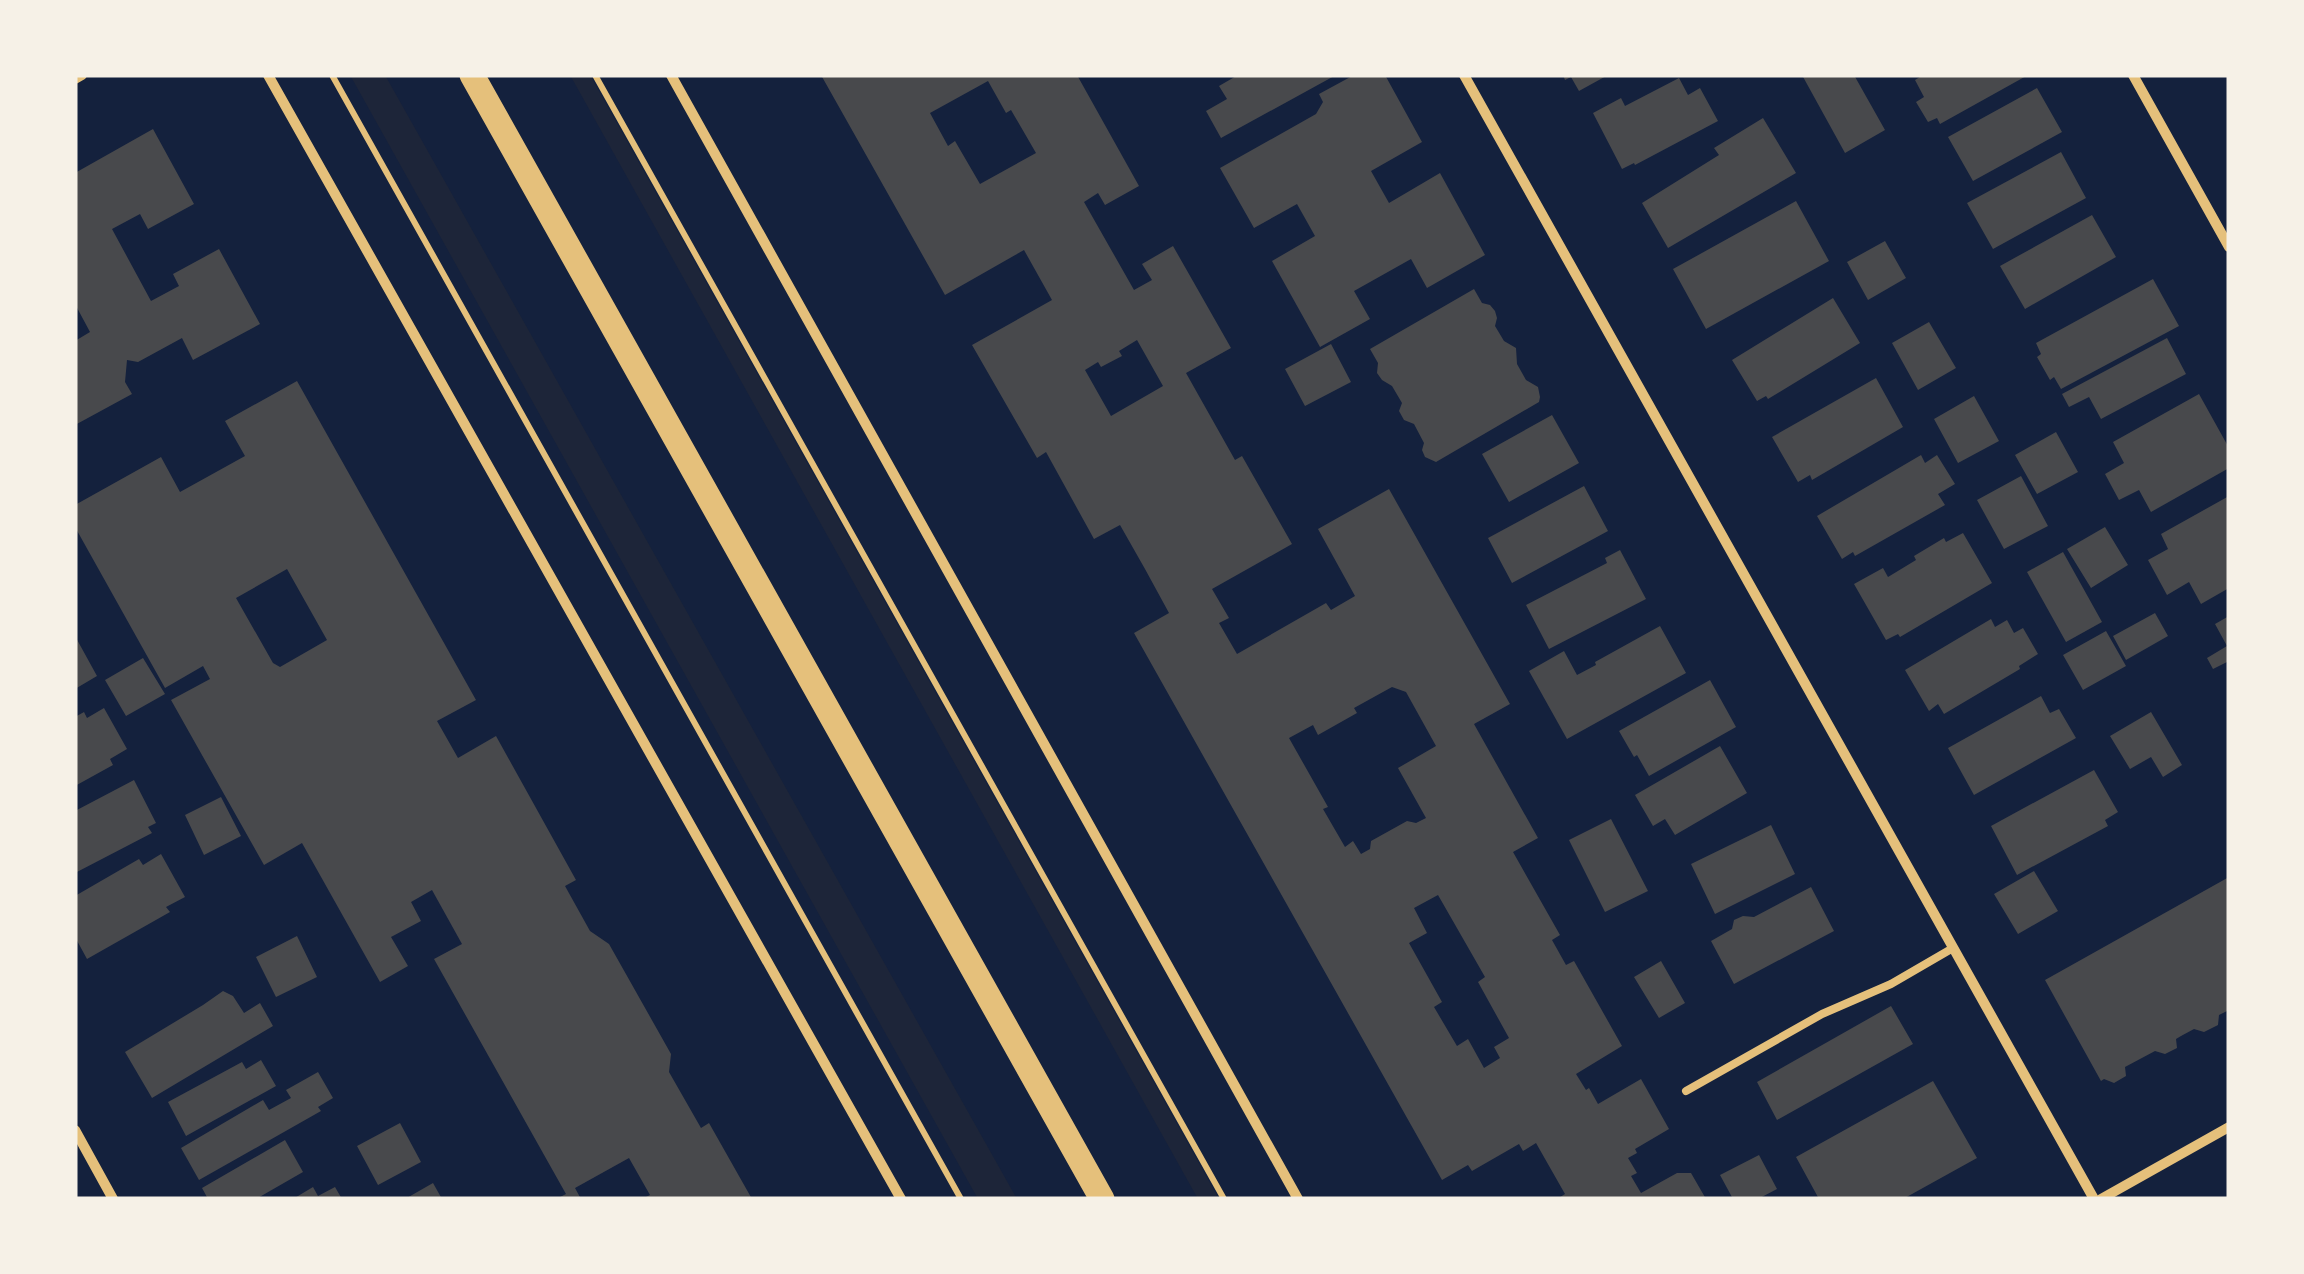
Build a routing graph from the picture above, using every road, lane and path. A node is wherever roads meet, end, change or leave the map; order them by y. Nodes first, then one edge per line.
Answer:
1 (82, 75) edge
2 (268, 75) edge
3 (332, 75) edge
4 (472, 75) edge
5 (594, 75) edge
6 (670, 75) edge
7 (1464, 75) edge
8 (2133, 75) edge
9 (75, 79) edge
10 (2229, 246) edge
11 (1953, 948) junction
12 (1686, 1091) dead end
13 (2229, 1127) edge
14 (75, 1130) edge
15 (113, 1199) edge
16 (900, 1199) edge
17 (961, 1199) edge
18 (1102, 1199) edge
19 (1224, 1199) edge
20 (1298, 1199) edge
21 (2097, 1199) edge

1 - 9 street
2 - 16 street
3 - 17 path
4 - 18 main road
5 - 19 path
6 - 20 street
7 - 11 street
8 - 10 street
11 - 12 lane
11 - 21 street
13 - 21 street
14 - 15 street

